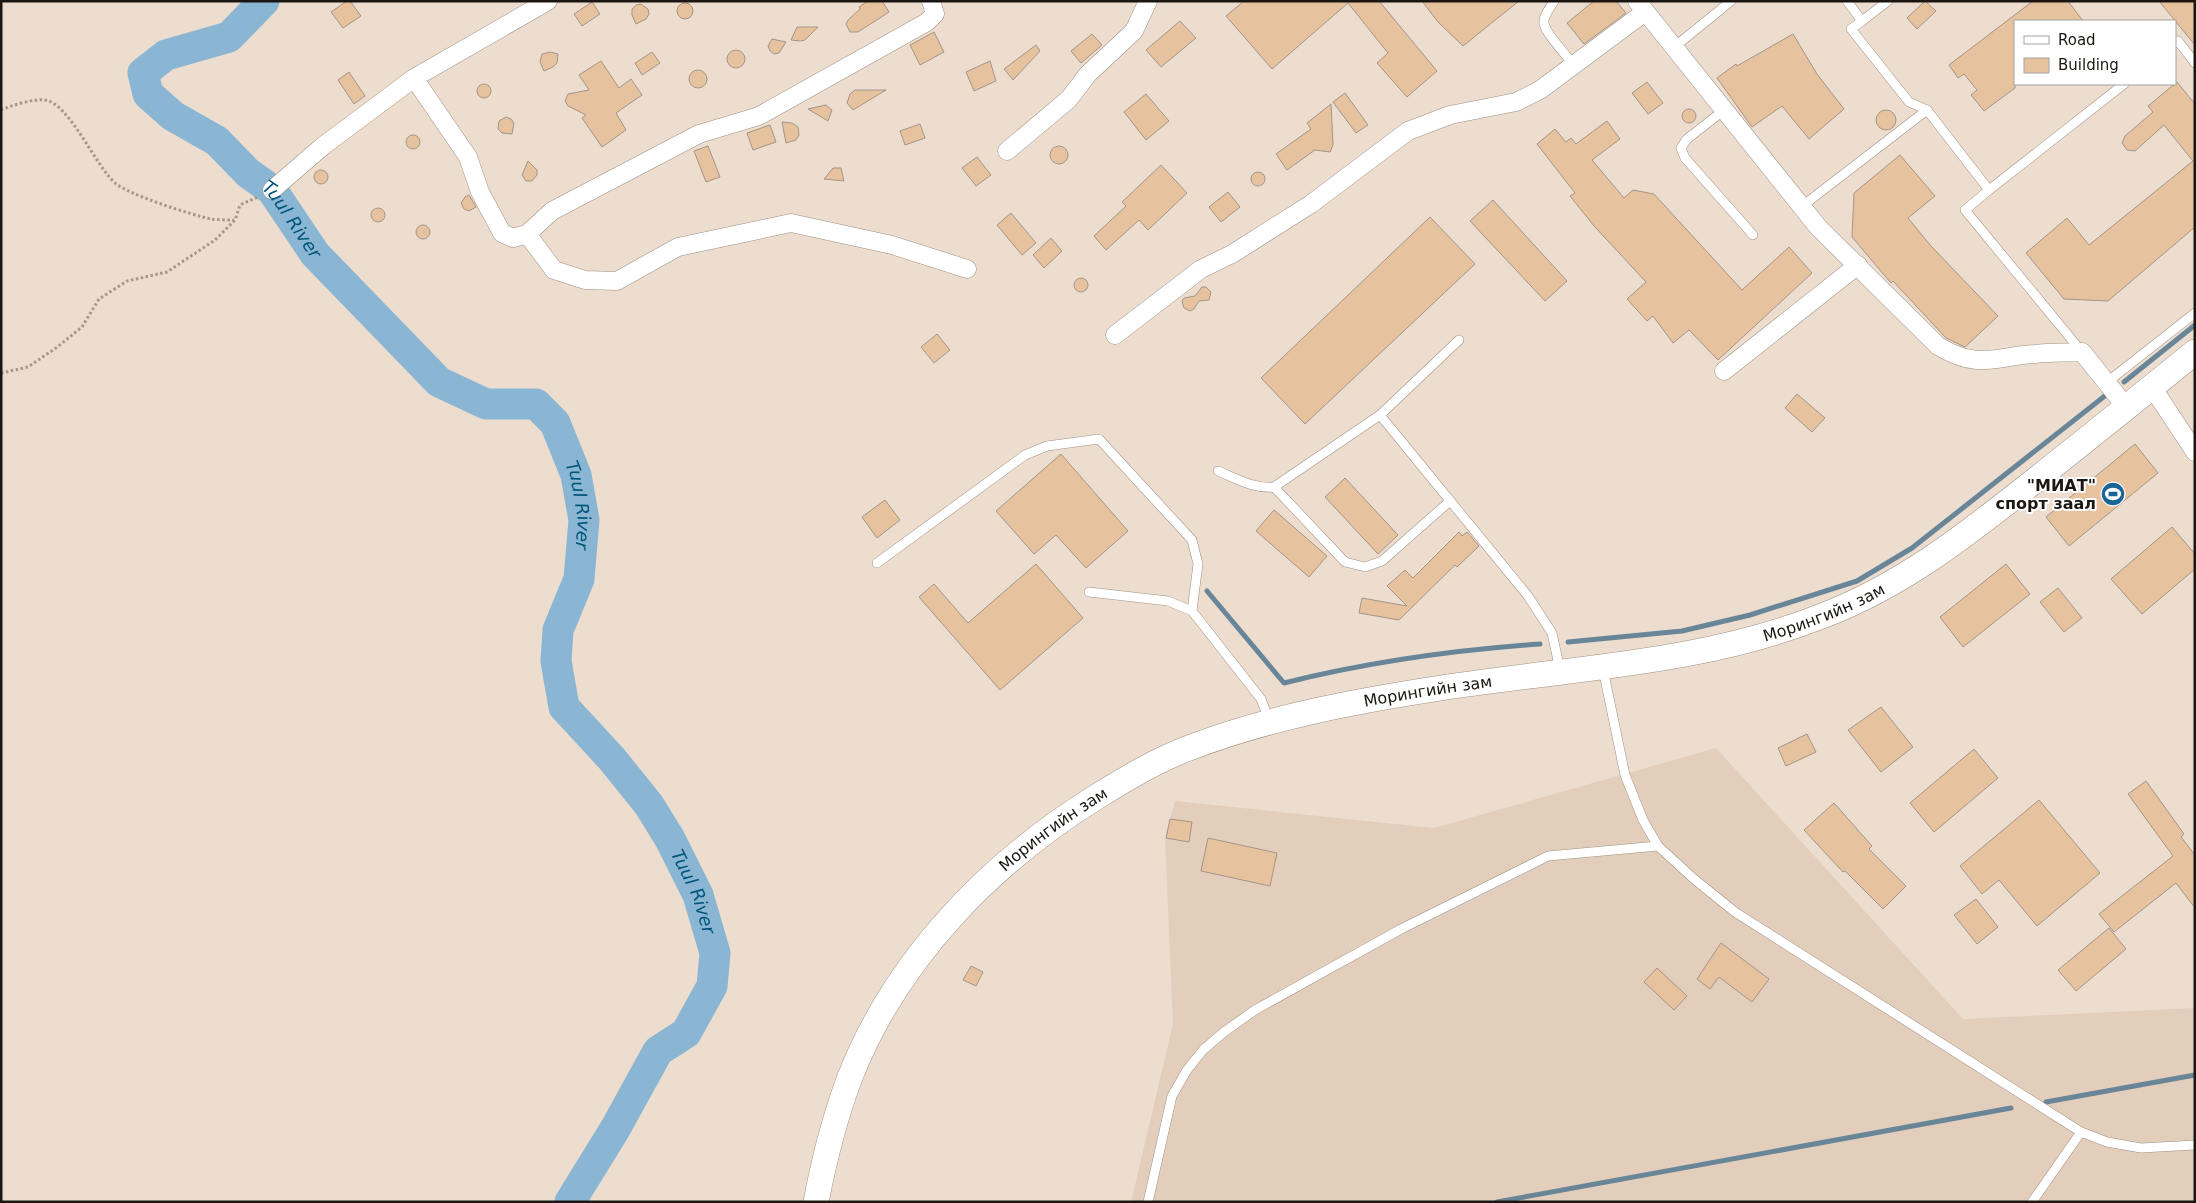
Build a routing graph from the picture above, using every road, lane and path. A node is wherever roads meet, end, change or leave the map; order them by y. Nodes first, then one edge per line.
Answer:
1 (548, 1) edge
2 (931, 1) edge
3 (1148, 1) edge
4 (1554, 1) edge
5 (1731, 1) edge
6 (1847, 1) edge
7 (1888, 1) edge
8 (1641, 7) edge
9 (1862, 21) junction
10 (2176, 43) edge
11 (1673, 48) junction
12 (2195, 63) edge
13 (1574, 65) junction
14 (414, 78) junction
15 (2123, 85) edge
16 (1, 110) edge
17 (1927, 110) junction
18 (1723, 111) junction
19 (1007, 151) dead end
20 (272, 190) joint
21 (1989, 190) junction
22 (1801, 207) junction
23 (235, 220) junction
24 (527, 234) junction
25 (1753, 235) dead end
26 (1858, 264) junction
27 (967, 269) dead end
28 (2195, 314) edge
29 (1115, 335) dead end
30 (1458, 340) dead end
31 (2082, 352) junction
32 (2195, 352) edge
33 (1724, 371) dead end
34 (1, 373) edge
35 (2106, 382) junction
36 (2152, 387) junction
37 (2127, 408) junction
38 (1380, 415) junction
39 (2195, 452) edge
40 (1218, 471) dead end
41 (1274, 487) junction
42 (1450, 501) junction
43 (878, 563) dead end
44 (1089, 592) dead end
45 (1192, 611) junction
46 (1603, 667) junction
47 (1560, 673) junction
48 (1269, 722) junction
49 (1658, 846) junction
50 (2081, 1132) junction
51 (2195, 1146) edge
52 (816, 1202) edge
53 (1148, 1202) edge
54 (2032, 1202) edge

1 - 14 street
2 - 24 street
3 - 19 street
4 - 13 lane
5 - 11 lane
6 - 9 lane
7 - 9 lane
8 - 11 street
8 - 13 street
9 - 17 lane
10 - 12 lane
11 - 18 street
13 - 29 street
14 - 20 street
14 - 24 street
15 - 21 lane
16 - 23 path
17 - 21 lane
17 - 22 lane
18 - 22 street
18 - 25 lane
20 - 23 path
21 - 31 lane
22 - 26 street
23 - 34 path
24 - 27 street
26 - 31 street
26 - 33 street
28 - 35 lane
30 - 38 lane
31 - 35 street
32 - 36 main road, Морингийн зам
35 - 37 street
36 - 37 main road, Морингийн зам
36 - 39 street
37 - 46 main road, Морингийн зам
38 - 41 lane
38 - 42 lane
40 - 41 lane
41 - 42 lane
42 - 47 lane
43 - 45 lane
44 - 45 lane
45 - 48 lane
46 - 47 main road, Морингийн зам
46 - 49 lane
47 - 48 main road, Морингийн зам
48 - 52 main road, Морингийн зам
49 - 50 lane
49 - 53 lane
50 - 51 lane
50 - 54 lane

